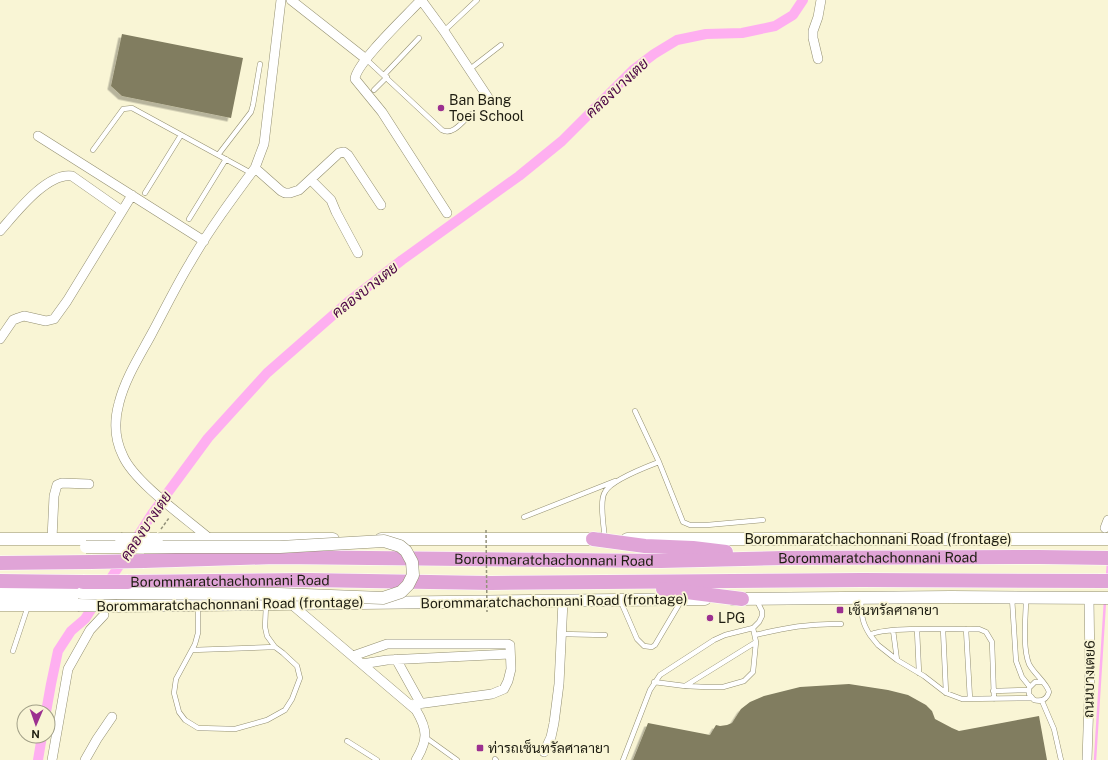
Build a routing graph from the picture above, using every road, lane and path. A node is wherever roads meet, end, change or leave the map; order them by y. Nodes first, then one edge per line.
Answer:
1 (281, 0) edge
2 (290, 0) edge
3 (422, 0) edge
4 (477, 0) edge
5 (821, 0) edge
6 (444, 31) junction
7 (419, 38) dead end
8 (501, 45) dead end
9 (366, 58) junction
10 (818, 59) dead end
11 (260, 64) dead end
12 (470, 69) junction
13 (386, 76) junction
14 (374, 90) dead end
15 (489, 99) dead end
16 (470, 114) dead end
17 (181, 135) junction
18 (38, 136) dead end
19 (93, 150) dead end
20 (218, 155) junction
21 (226, 159) junction
22 (253, 171) junction
23 (311, 180) junction
24 (145, 194) dead end
25 (132, 195) junction
26 (382, 205) dead end
27 (122, 211) junction
28 (447, 213) dead end
29 (189, 219) dead end
30 (1, 229) edge
31 (204, 241) junction
32 (358, 253) dead end
33 (0, 339) edge
34 (635, 411) dead end
35 (659, 462) junction
36 (620, 479) junction
37 (89, 484) dead end
38 (524, 517) dead end
39 (763, 520) dead end
40 (486, 530) dead end
41 (1105, 531) edge
42 (0, 539) edge
43 (52, 539) junction
44 (210, 539) junction
45 (599, 539) junction
46 (0, 547) edge
47 (784, 558) junction
48 (1103, 558) edge
49 (0, 563) edge
50 (0, 581) edge
51 (1108, 581) edge
52 (613, 582) junction
53 (0, 593) edge
54 (81, 593) junction
55 (862, 598) junction
56 (1012, 598) junction
57 (1026, 598) junction
58 (1092, 598) junction
59 (1108, 598) edge
60 (682, 599) junction
61 (749, 599) junction
62 (620, 600) junction
63 (563, 601) junction
64 (290, 603) junction
65 (198, 604) junction
66 (266, 604) junction
67 (0, 605) edge
68 (29, 605) junction
69 (487, 612) dead end
70 (104, 615) dead end
71 (841, 624) dead end
72 (753, 628) junction
73 (966, 629) junction
74 (893, 630) junction
75 (917, 630) junction
76 (943, 630) junction
77 (561, 634) junction
78 (605, 635) dead end
79 (754, 635) junction
80 (870, 635) junction
81 (756, 642) junction
82 (448, 644) junction
83 (274, 647) junction
84 (192, 650) junction
85 (13, 652) dead end
86 (510, 654) junction
87 (353, 656) junction
88 (448, 657) junction
89 (396, 659) junction
90 (897, 660) junction
91 (362, 664) junction
92 (919, 673) junction
93 (654, 682) junction
94 (1042, 682) junction
95 (684, 686) junction
96 (1029, 688) junction
97 (993, 691) junction
98 (946, 693) junction
99 (1032, 698) junction
100 (994, 699) junction
101 (970, 700) junction
102 (1042, 701) junction
103 (421, 704) junction
104 (410, 705) junction
105 (112, 717) dead end
106 (425, 738) junction
107 (347, 741) dead end
108 (544, 752) dead end
109 (448, 754) junction
110 (420, 759) edge
111 (52, 760) edge
112 (85, 760) edge
113 (377, 760) edge
114 (445, 760) edge
115 (457, 760) edge
116 (623, 760) edge
117 (1061, 760) edge
118 (1087, 760) edge

1 - 22 street
2 - 9 street
3 - 6 street
3 - 9 street
4 - 6 lane
5 - 10 street
6 - 12 street
7 - 13 lane
8 - 12 lane
9 - 13 lane
9 - 28 street
11 - 20 lane
12 - 15 street
13 - 14 lane
13 - 16 lane
17 - 19 lane
17 - 20 lane
17 - 24 lane
18 - 25 street
20 - 21 lane
21 - 22 lane
21 - 29 lane
22 - 23 street
22 - 31 street
23 - 26 street
23 - 32 street
25 - 27 street
25 - 31 street
27 - 30 street
27 - 33 street
31 - 44 street
34 - 35 lane
35 - 36 lane
35 - 39 lane
36 - 38 lane
36 - 45 lane
37 - 43 street
40 - 69 path, bridge
41 - 45 main road, Borommaratchachonnani Road (frontage)
42 - 43 main road, Borommaratchachonnani Road (frontage)
43 - 44 main road, Borommaratchachonnani Road (frontage), bridge
44 - 45 main road, Borommaratchachonnani Road (frontage)
45 - 47 highway
46 - 54 main road, bridge
47 - 48 highway, Borommaratchachonnani Road
47 - 49 highway, Borommaratchachonnani Road, bridge
50 - 54 highway, Borommaratchachonnani Road
51 - 52 highway, Borommaratchachonnani Road
52 - 54 highway, Borommaratchachonnani Road, bridge
52 - 61 highway
53 - 54 main road
54 - 65 main road, Borommaratchachonnani Road (frontage), bridge
54 - 68 main road, Borommaratchachonnani Road (frontage)
55 - 56 main road, Borommaratchachonnani Road (frontage)
55 - 61 main road, Borommaratchachonnani Road (frontage)
55 - 80 lane
56 - 57 main road, Borommaratchachonnani Road (frontage)
56 - 96 lane
57 - 58 main road, Borommaratchachonnani Road (frontage)
57 - 94 lane
58 - 59 main road, Borommaratchachonnani Road (frontage)
58 - 118 street, ถนนบางเตย6
60 - 61 main road, Borommaratchachonnani Road (frontage)
60 - 62 main road, Borommaratchachonnani Road (frontage)
60 - 62 lane
61 - 72 lane
62 - 63 main road, Borommaratchachonnani Road (frontage)
63 - 64 main road, Borommaratchachonnani Road (frontage)
63 - 77 street
64 - 66 main road, Borommaratchachonnani Road (frontage)
64 - 87 street
65 - 66 main road, Borommaratchachonnani Road (frontage)
65 - 84 lane
66 - 83 lane
67 - 68 main road, Borommaratchachonnani Road (frontage)
68 - 85 lane
70 - 111 street
71 - 79 lane
72 - 79 lane
72 - 93 lane
73 - 76 lane
73 - 97 lane
73 - 101 lane
74 - 75 lane
74 - 80 lane
74 - 90 lane
75 - 76 lane
75 - 92 lane
76 - 98 lane
77 - 78 lane
77 - 108 street
79 - 81 lane
80 - 90 lane
81 - 95 lane
81 - 95 lane
82 - 86 street
82 - 87 street
82 - 88 street
83 - 84 lane
83 - 84 lane
86 - 88 street
86 - 103 street
87 - 91 street
88 - 89 street
89 - 91 street
89 - 103 street
90 - 92 lane
91 - 104 street
92 - 98 lane
93 - 95 lane
93 - 116 lane
94 - 96 lane
94 - 102 lane
96 - 97 lane
96 - 99 lane
97 - 100 lane
98 - 101 lane
99 - 100 lane
99 - 102 lane
100 - 101 lane
102 - 117 lane
103 - 104 street
104 - 106 street
105 - 112 street
106 - 109 lane
106 - 110 street
107 - 113 lane
109 - 114 lane
109 - 115 lane

